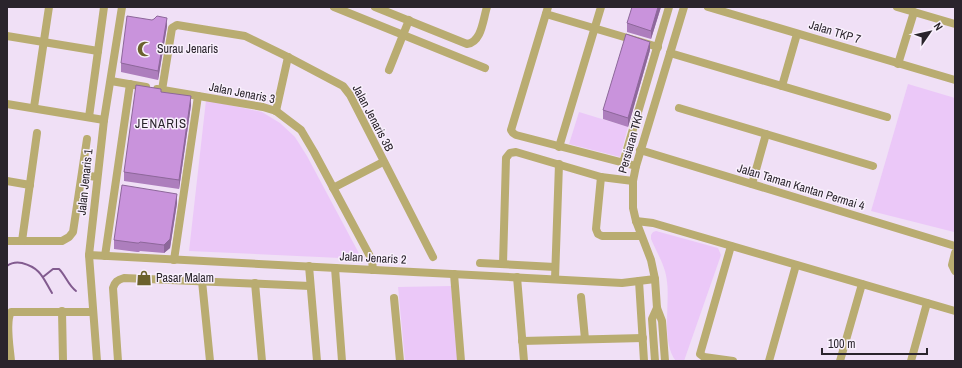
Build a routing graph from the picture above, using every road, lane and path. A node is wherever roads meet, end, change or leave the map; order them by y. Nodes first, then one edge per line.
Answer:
1 (50, 7) edge
2 (104, 7) edge
3 (122, 7) edge
4 (334, 7) edge
5 (375, 7) edge
6 (487, 7) edge
7 (601, 7) edge
8 (669, 7) edge
9 (684, 7) edge
10 (708, 7) edge
11 (897, 7) edge
12 (546, 11) edge
13 (914, 12) junction
14 (409, 20) junction
15 (955, 24) edge
16 (594, 29) junction
17 (798, 34) junction
18 (403, 35) junction
19 (7, 36) edge
20 (44, 42) junction
21 (658, 47) junction
22 (98, 51) junction
23 (670, 53) junction
24 (288, 57) junction
25 (898, 64) junction
26 (485, 68) dead end
27 (389, 70) dead end
28 (955, 80) edge
29 (111, 81) junction
30 (130, 84) junction
31 (782, 86) junction
32 (162, 90) junction
33 (198, 96) junction
34 (7, 104) edge
35 (34, 107) junction
36 (679, 108) dead end
37 (276, 111) junction
38 (89, 117) junction
39 (887, 117) dead end
40 (104, 120) junction
41 (37, 133) dead end
42 (766, 134) junction
43 (87, 139) dead end
44 (559, 146) junction
45 (640, 150) junction
46 (383, 162) junction
47 (623, 163) junction
48 (559, 164) junction
49 (636, 166) junction
50 (873, 166) dead end
51 (82, 175) junction
52 (98, 177) junction
53 (601, 177) junction
54 (7, 181) edge
55 (633, 181) junction
56 (30, 184) junction
57 (752, 184) junction
58 (333, 188) junction
59 (636, 221) junction
60 (642, 236) junction
61 (7, 241) edge
62 (22, 241) junction
63 (731, 246) junction
64 (955, 246) edge
65 (955, 253) edge
66 (89, 255) junction
67 (105, 256) junction
68 (433, 257) dead end
69 (174, 260) junction
70 (480, 263) dead end
71 (503, 264) junction
72 (796, 265) junction
73 (308, 266) junction
74 (555, 267) junction
75 (334, 268) junction
76 (373, 270) junction
77 (955, 271) edge
78 (454, 274) junction
79 (517, 277) junction
80 (555, 279) junction
81 (655, 279) junction
82 (202, 281) junction
83 (638, 281) junction
84 (255, 283) junction
85 (862, 284) junction
86 (310, 286) junction
87 (581, 297) dead end
88 (394, 298) dead end
89 (927, 303) junction
90 (657, 308) junction
91 (62, 311) junction
92 (955, 311) edge
93 (9, 312) edge
94 (92, 312) junction
95 (642, 338) junction
96 (585, 340) junction
97 (522, 341) junction
98 (665, 357) edge
99 (11, 361) edge
100 (63, 361) edge
101 (97, 361) edge
102 (118, 361) edge
103 (210, 361) edge
104 (262, 361) edge
105 (317, 361) edge
106 (342, 361) edge
107 (400, 361) edge
108 (461, 361) edge
109 (524, 361) edge
110 (644, 361) edge
111 (655, 361) edge
112 (669, 361) edge
113 (733, 361) edge
114 (769, 361) edge
115 (840, 361) edge
116 (911, 361) edge

1 - 20 street
2 - 22 street
3 - 29 street, Jalan Jenaris 1
4 - 18 street
5 - 14 street
6 - 14 street
7 - 16 street
8 - 21 street
9 - 23 street, Persiaran TKP
10 - 17 street, Jalan TKP 7
11 - 13 street
12 - 16 street
12 - 44 street
13 - 15 street
13 - 25 street
14 - 18 street
16 - 21 street
16 - 44 street
17 - 25 street, Jalan TKP 7
17 - 31 street
18 - 26 street
18 - 27 street
19 - 20 street
20 - 22 street
20 - 35 street
21 - 47 street
22 - 38 street
23 - 31 street
23 - 45 street, Persiaran TKP
24 - 32 street, Jalan Jenaris 3B
24 - 37 street
24 - 46 street, Jalan Jenaris 3B
25 - 28 street, Jalan TKP 7
29 - 30 street, Jalan Jenaris 3
29 - 40 street, Jalan Jenaris 1
30 - 32 street, Jalan Jenaris 3
30 - 67 street
31 - 39 street
32 - 33 street, Jalan Jenaris 3
33 - 37 street, Jalan Jenaris 3
33 - 69 street
34 - 35 street
35 - 38 street
36 - 42 street
37 - 58 street, Jalan Jenaris 3
38 - 40 street
40 - 52 street, Jalan Jenaris 1
41 - 56 street
42 - 50 street
42 - 57 street
43 - 51 street
44 - 47 street
45 - 49 street, Persiaran TKP
45 - 57 street, Jalan Taman Kantan Permai 4
46 - 58 street
46 - 68 street, Jalan Jenaris 3B
47 - 49 street
48 - 53 street
48 - 71 street
48 - 74 street
49 - 55 street, Persiaran TKP
51 - 52 street
51 - 62 street
52 - 66 street, Jalan Jenaris 1
53 - 55 street
53 - 60 street
54 - 56 street
55 - 59 street, Persiaran TKP
56 - 62 street
57 - 64 street, Jalan Taman Kantan Permai 4
58 - 76 street, Jalan Jenaris 3
59 - 60 street, Persiaran TKP
59 - 63 street
60 - 81 street, Persiaran TKP
61 - 62 street
63 - 72 street
63 - 113 street
65 - 77 street
66 - 67 street, Jalan Jenaris 2
66 - 94 street, Jalan Jenaris 1
67 - 69 street, Jalan Jenaris 2
69 - 73 street, Jalan Jenaris 2
70 - 71 street
71 - 74 street
72 - 85 street
72 - 114 street
73 - 75 street, Jalan Jenaris 2
73 - 86 street
74 - 80 street
75 - 76 street, Jalan Jenaris 2
75 - 106 street
76 - 78 street, Jalan Jenaris 2
78 - 79 street, Jalan Jenaris 2
78 - 108 street
79 - 80 street, Jalan Jenaris 2
79 - 97 street
80 - 83 street, Jalan Jenaris 2
81 - 83 street, Jalan Jenaris 2
81 - 90 street, Persiaran TKP
82 - 84 street
82 - 102 street
82 - 103 street
83 - 95 street
84 - 86 street
84 - 104 street
85 - 89 street
85 - 115 street
86 - 105 street
87 - 96 street
88 - 107 street
89 - 92 street
89 - 116 street
90 - 98 street, Persiaran TKP
90 - 111 street, Persiaran TKP
91 - 93 street
91 - 94 street
91 - 100 street
93 - 99 street
94 - 101 street, Jalan Jenaris 1
95 - 96 street
95 - 110 street
96 - 97 street
97 - 109 street
98 - 112 street

